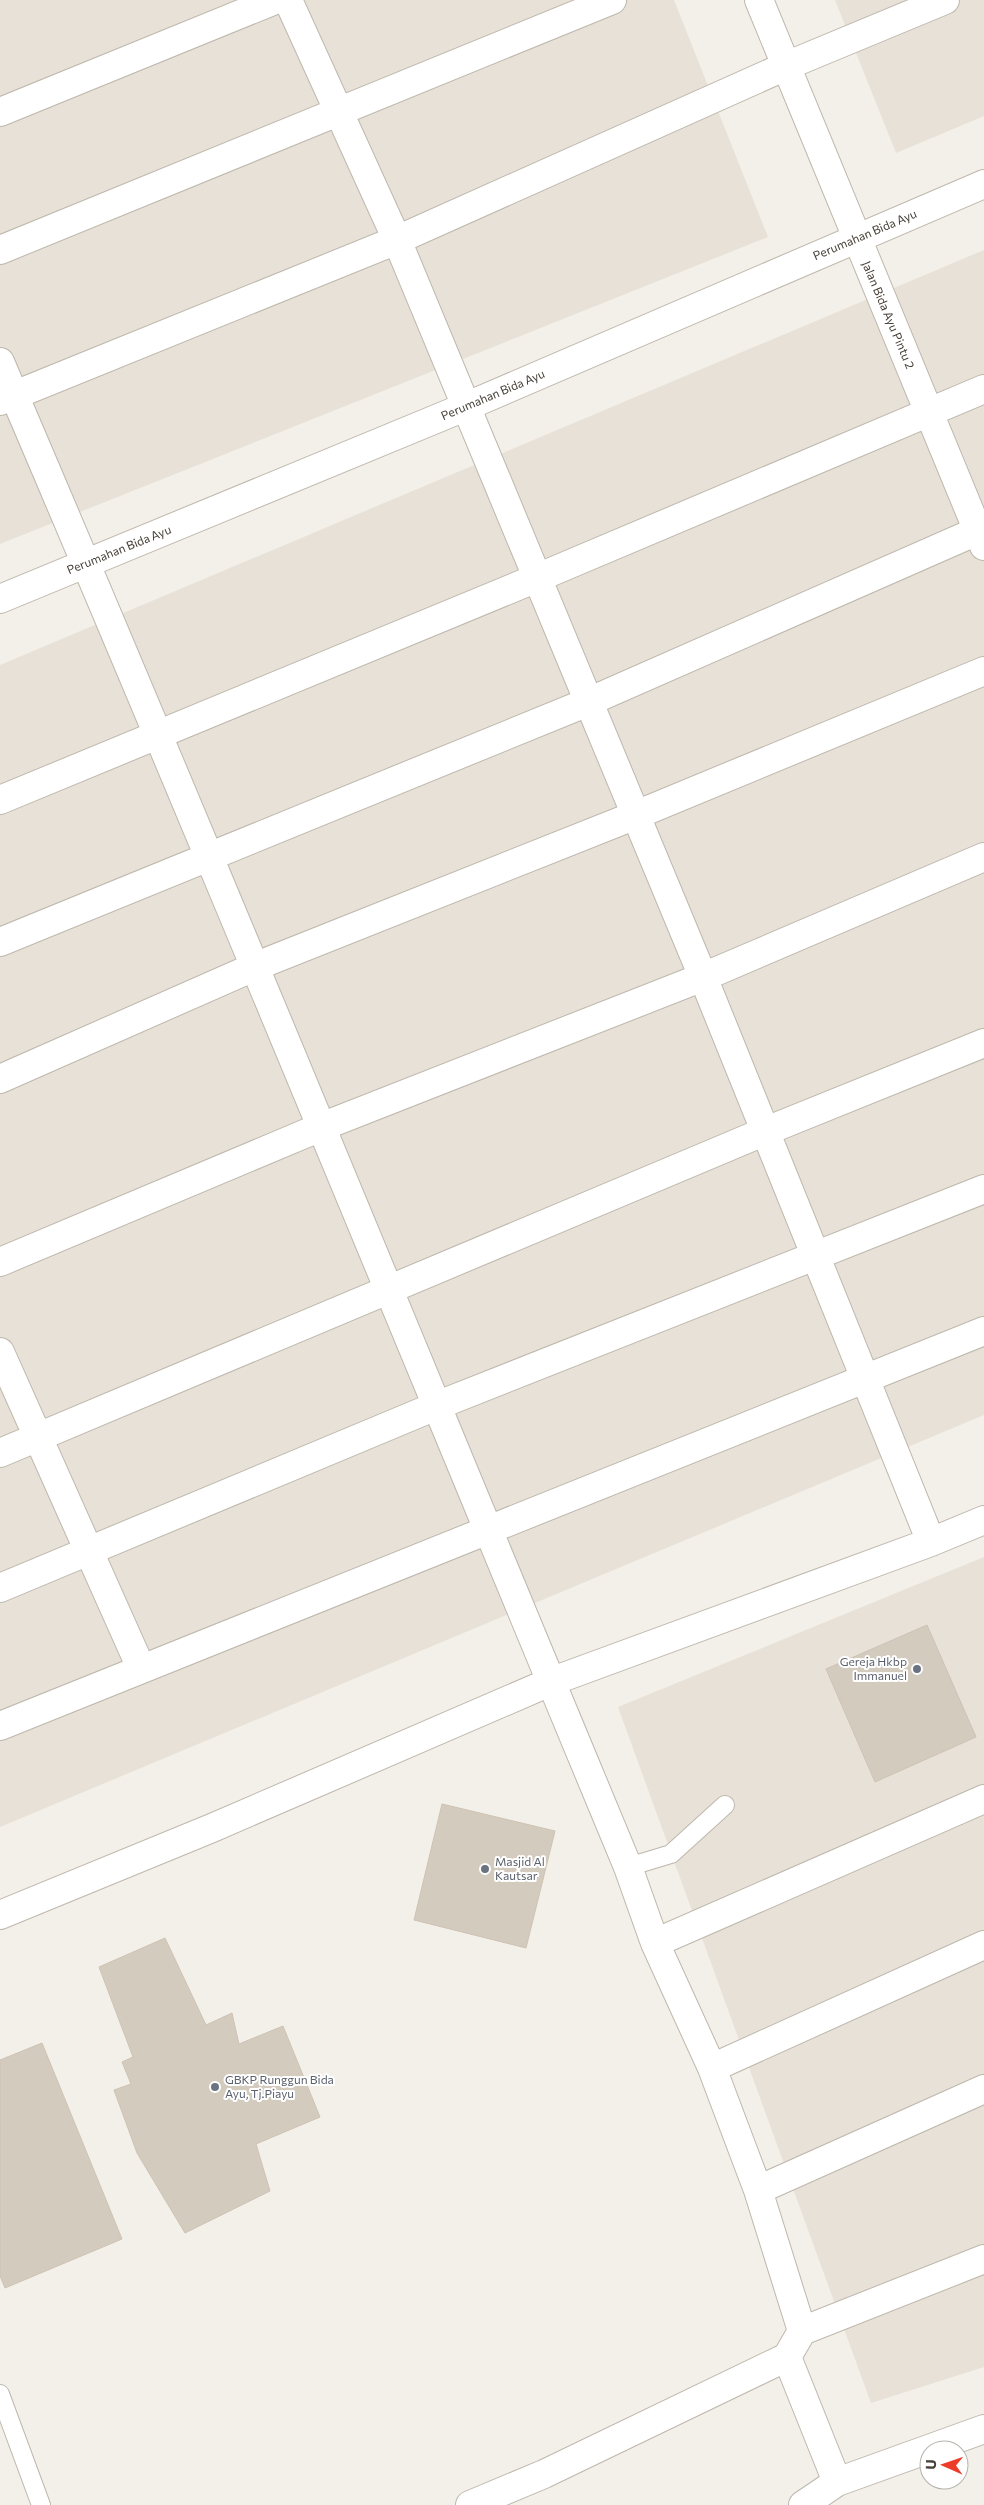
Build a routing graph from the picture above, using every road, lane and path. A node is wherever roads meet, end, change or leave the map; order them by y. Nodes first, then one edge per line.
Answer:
1 (276, 0) edge
2 (288, 0) edge
3 (612, 0) edge
4 (759, 0) edge
5 (944, 0) edge
6 (786, 66) junction
7 (339, 111) junction
8 (0, 112) edge
9 (984, 184) edge
10 (857, 238) junction
11 (397, 240) junction
12 (0, 250) edge
13 (0, 362) edge
14 (984, 389) edge
15 (7, 398) edge
16 (465, 407) junction
17 (929, 412) junction
18 (982, 535) edge
19 (87, 563) junction
20 (537, 578) junction
21 (0, 599) edge
22 (984, 671) edge
23 (588, 702) junction
24 (157, 734) junction
25 (0, 800) edge
26 (636, 816) junction
27 (208, 855) junction
28 (984, 857) edge
29 (0, 942) edge
30 (254, 967) junction
31 (703, 976) junction
32 (984, 1043) edge
33 (0, 1079) edge
34 (321, 1127) junction
35 (766, 1131) junction
36 (984, 1189) edge
37 (816, 1255) junction
38 (0, 1262) edge
39 (388, 1289) junction
40 (984, 1331) edge
41 (0, 1352) edge
42 (865, 1378) junction
43 (436, 1406) junction
44 (38, 1438) junction
45 (0, 1453) edge
46 (984, 1520) edge
47 (488, 1530) junction
48 (931, 1542) junction
49 (89, 1552) junction
50 (0, 1588) edge
51 (141, 1668) junction
52 (550, 1682) junction
53 (0, 1726) edge
54 (984, 1799) edge
55 (725, 1805) dead end
56 (628, 1867) junction
57 (0, 1915) edge
58 (655, 1943) junction
59 (984, 1945) edge
60 (712, 2068) junction
61 (984, 2089) edge
62 (758, 2190) junction
63 (984, 2259) edge
64 (802, 2331) junction
65 (787, 2357) junction
66 (0, 2394) edge
67 (984, 2428) edge
68 (837, 2482) junction
69 (40, 2505) edge
70 (470, 2505) edge
71 (803, 2505) edge

1 - 8 street
2 - 7 street
3 - 7 street
4 - 6 street, Jalan Bida Ayu Pintu 2
5 - 6 street
6 - 10 street, Jalan Bida Ayu Pintu 2
6 - 11 street
7 - 11 street
7 - 12 street
9 - 10 street, Perumahan Bida Ayu
10 - 16 street, Perumahan Bida Ayu
10 - 17 street, Jalan Bida Ayu Pintu 2
11 - 15 street
11 - 16 street
13 - 15 street
14 - 17 street
15 - 19 street
16 - 19 street, Perumahan Bida Ayu
16 - 20 street
17 - 18 street, Jalan Bida Ayu Pintu 2
17 - 20 street
18 - 23 street
19 - 21 street, Perumahan Bida Ayu
19 - 24 street
20 - 23 street
20 - 24 street
22 - 26 street
23 - 26 street
23 - 27 street
24 - 25 street
24 - 27 street
26 - 30 street
26 - 31 street
27 - 29 street
27 - 30 street
28 - 31 street
30 - 33 street
30 - 34 street
31 - 34 street
31 - 35 street
32 - 35 street
34 - 38 street
34 - 39 street
35 - 37 street
35 - 39 street
36 - 37 street
37 - 42 street
37 - 43 street
39 - 43 street
39 - 44 street
40 - 42 street
41 - 44 street
42 - 47 street
42 - 48 street
43 - 47 street
43 - 49 street
44 - 45 street
44 - 49 street
46 - 48 street
47 - 51 street
47 - 52 street
48 - 52 street
49 - 50 street
49 - 51 street
51 - 53 street
52 - 56 street
52 - 57 street
54 - 58 street
55 - 56 lane
56 - 58 street
58 - 60 street
59 - 60 street
60 - 62 street
61 - 62 street
62 - 64 street
63 - 64 street
64 - 65 street
65 - 68 street
65 - 70 street
66 - 69 lane
67 - 68 street
68 - 71 street

